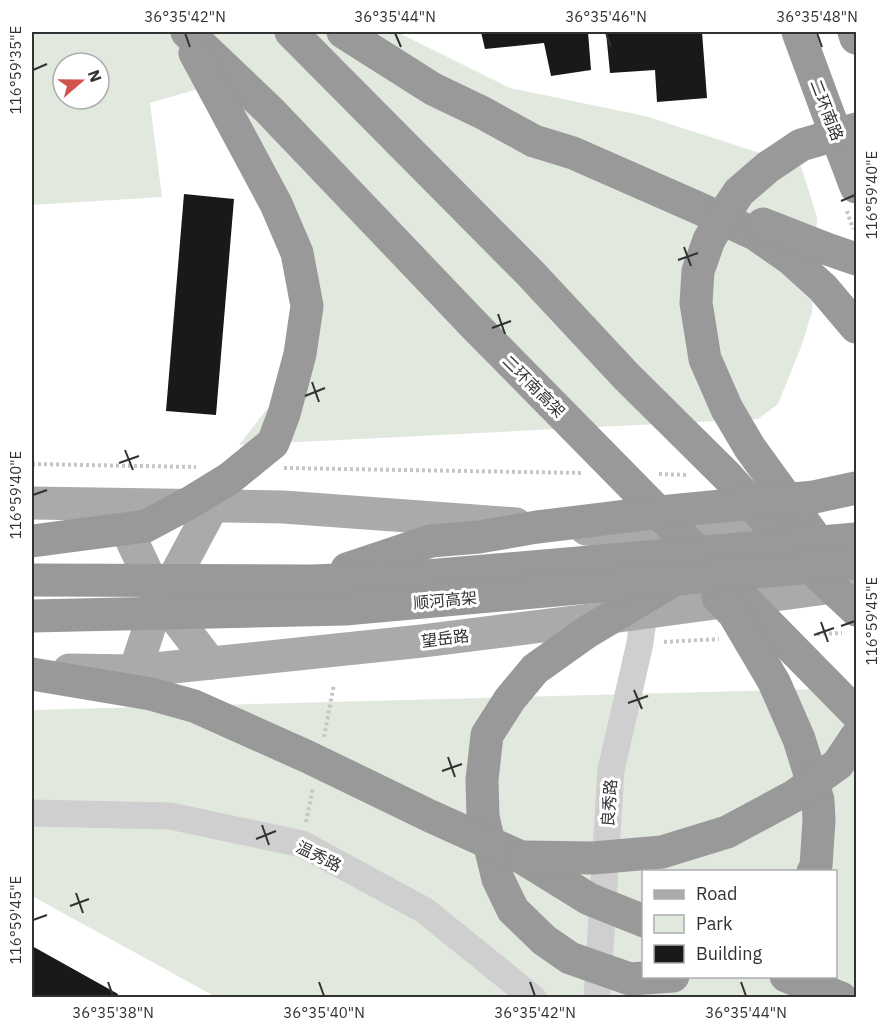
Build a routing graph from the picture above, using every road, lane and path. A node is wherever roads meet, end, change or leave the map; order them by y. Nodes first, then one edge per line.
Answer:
1 (181, 32) edge
2 (187, 32) edge
3 (291, 32) edge
4 (344, 32) edge
5 (798, 32) edge
6 (854, 32) edge
7 (856, 38) edge
8 (856, 129) edge
9 (856, 188) edge
10 (669, 195) junction
11 (856, 259) edge
12 (856, 327) edge
13 (32, 464) edge
14 (199, 467) dead end
15 (283, 468) dead end
16 (605, 472) junction
17 (653, 474) dead end
18 (689, 475) dead end
19 (856, 488) edge
20 (32, 503) edge
21 (115, 505) junction
22 (213, 505) junction
23 (856, 524) edge
24 (856, 539) edge
25 (32, 541) edge
26 (856, 563) edge
27 (32, 580) edge
28 (311, 580) junction
29 (674, 580) junction
30 (856, 584) edge
31 (856, 591) edge
32 (856, 610) edge
33 (644, 612) junction
34 (32, 616) edge
35 (210, 663) junction
36 (32, 669) edge
37 (135, 672) junction
38 (32, 675) edge
39 (856, 713) edge
40 (856, 736) edge
41 (32, 813) edge
42 (521, 857) junction
43 (814, 870) edge
44 (642, 920) edge
45 (644, 978) edge
46 (791, 978) edge
47 (533, 998) edge
48 (597, 998) edge
49 (842, 998) edge

1 - 25 highway, bridge
2 - 16 highway, 二环南高架, bridge
3 - 32 highway, bridge
4 - 10 highway
5 - 9 highway, 二环南路
6 - 7 highway
8 - 31 highway, bridge
10 - 11 highway
10 - 12 highway
13 - 14 path
15 - 16 path
16 - 39 highway, 二环南高架, bridge
16 - 43 highway, bridge
17 - 18 path
19 - 28 highway, bridge
20 - 21 main road
21 - 22 main road
21 - 37 main road
22 - 23 main road
22 - 35 main road
24 - 28 highway, 顺河高架, bridge
26 - 29 highway, 顺河高架, bridge
27 - 28 highway, 顺河高架, bridge
29 - 34 highway, 顺河高架, bridge
29 - 45 highway, bridge
30 - 33 main road, 望岳路
33 - 35 main road, 望岳路
33 - 48 street, 良秀路
35 - 37 main road, 望岳路
36 - 37 main road, 望岳路
38 - 42 highway, bridge
40 - 42 highway, bridge
41 - 47 street, 温秀路
42 - 44 highway, bridge
46 - 49 highway

